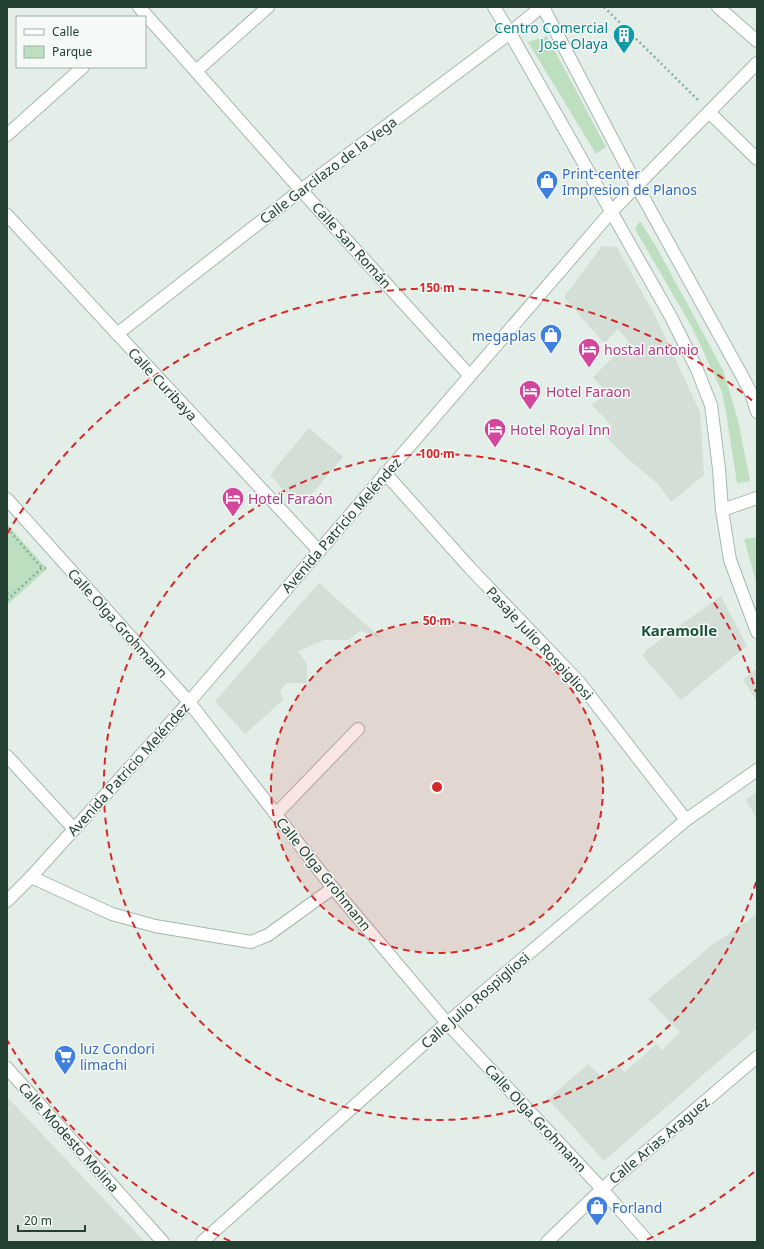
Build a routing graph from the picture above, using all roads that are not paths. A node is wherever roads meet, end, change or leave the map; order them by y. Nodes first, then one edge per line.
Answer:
1 (268, 7) edge
2 (494, 7) edge
3 (542, 7) edge
4 (718, 7) edge
5 (146, 17) edge
6 (510, 33) junction
7 (757, 41) edge
8 (757, 63) edge
9 (81, 68) edge
10 (196, 71) junction
11 (709, 112) junction
12 (7, 135) edge
13 (757, 158) edge
14 (637, 186) junction
15 (301, 190) junction
16 (611, 212) junction
17 (7, 216) edge
18 (117, 334) junction
19 (469, 375) junction
20 (757, 412) edge
21 (385, 473) junction
22 (757, 498) edge
23 (7, 499) edge
24 (722, 510) junction
25 (319, 551) junction
26 (757, 632) edge
27 (189, 702) junction
28 (358, 729) dead end
29 (7, 756) edge
30 (757, 770) edge
31 (276, 814) junction
32 (686, 820) junction
33 (74, 829) junction
34 (31, 877) junction
35 (333, 888) junction
36 (7, 901) edge
37 (447, 1023) junction
38 (757, 1057) edge
39 (7, 1068) edge
40 (602, 1189) junction
41 (163, 1242) edge
42 (202, 1242) edge
43 (547, 1242) edge
44 (648, 1242) edge

1 - 10 street
2 - 6 street
3 - 6 street, Calle Garcilazo de la Vega
3 - 14 street
4 - 7 street
5 - 10 street, Calle San Román
6 - 15 street, Calle Garcilazo de la Vega
6 - 16 street
8 - 11 street, Avenida Patricio Meléndez
9 - 12 street
10 - 15 street, Calle San Román
11 - 13 street
11 - 14 street, Avenida Patricio Meléndez
14 - 16 street, Avenida Patricio Meléndez
14 - 20 street
15 - 18 street, Calle Garcilazo de la Vega
15 - 19 street, Calle San Román
16 - 19 street, Avenida Patricio Meléndez
16 - 24 street
17 - 18 street, Calle Curibaya
18 - 25 street, Calle Curibaya
19 - 21 street, Avenida Patricio Meléndez
21 - 25 street, Avenida Patricio Meléndez
21 - 32 street, Pasaje Julio Rospigliosi
22 - 24 street
23 - 27 street, Calle Olga Grohmann
24 - 26 street
25 - 27 street, Avenida Patricio Meléndez
27 - 31 street, Calle Olga Grohmann
27 - 33 street, Avenida Patricio Meléndez
28 - 31 street
29 - 33 street
30 - 32 street, Calle Julio Rospigliosi
31 - 35 street, Calle Olga Grohmann
32 - 37 street, Calle Julio Rospigliosi
33 - 34 street, Avenida Patricio Meléndez
34 - 35 street
34 - 36 street, Avenida Patricio Meléndez
35 - 37 street, Calle Olga Grohmann
37 - 40 street, Calle Olga Grohmann
37 - 42 street, Calle Julio Rospigliosi
38 - 40 street, Calle Arias Araguez
39 - 41 street, Calle Modesto Molina
40 - 43 street, Calle Arias Araguez
40 - 44 street, Calle Olga Grohmann

